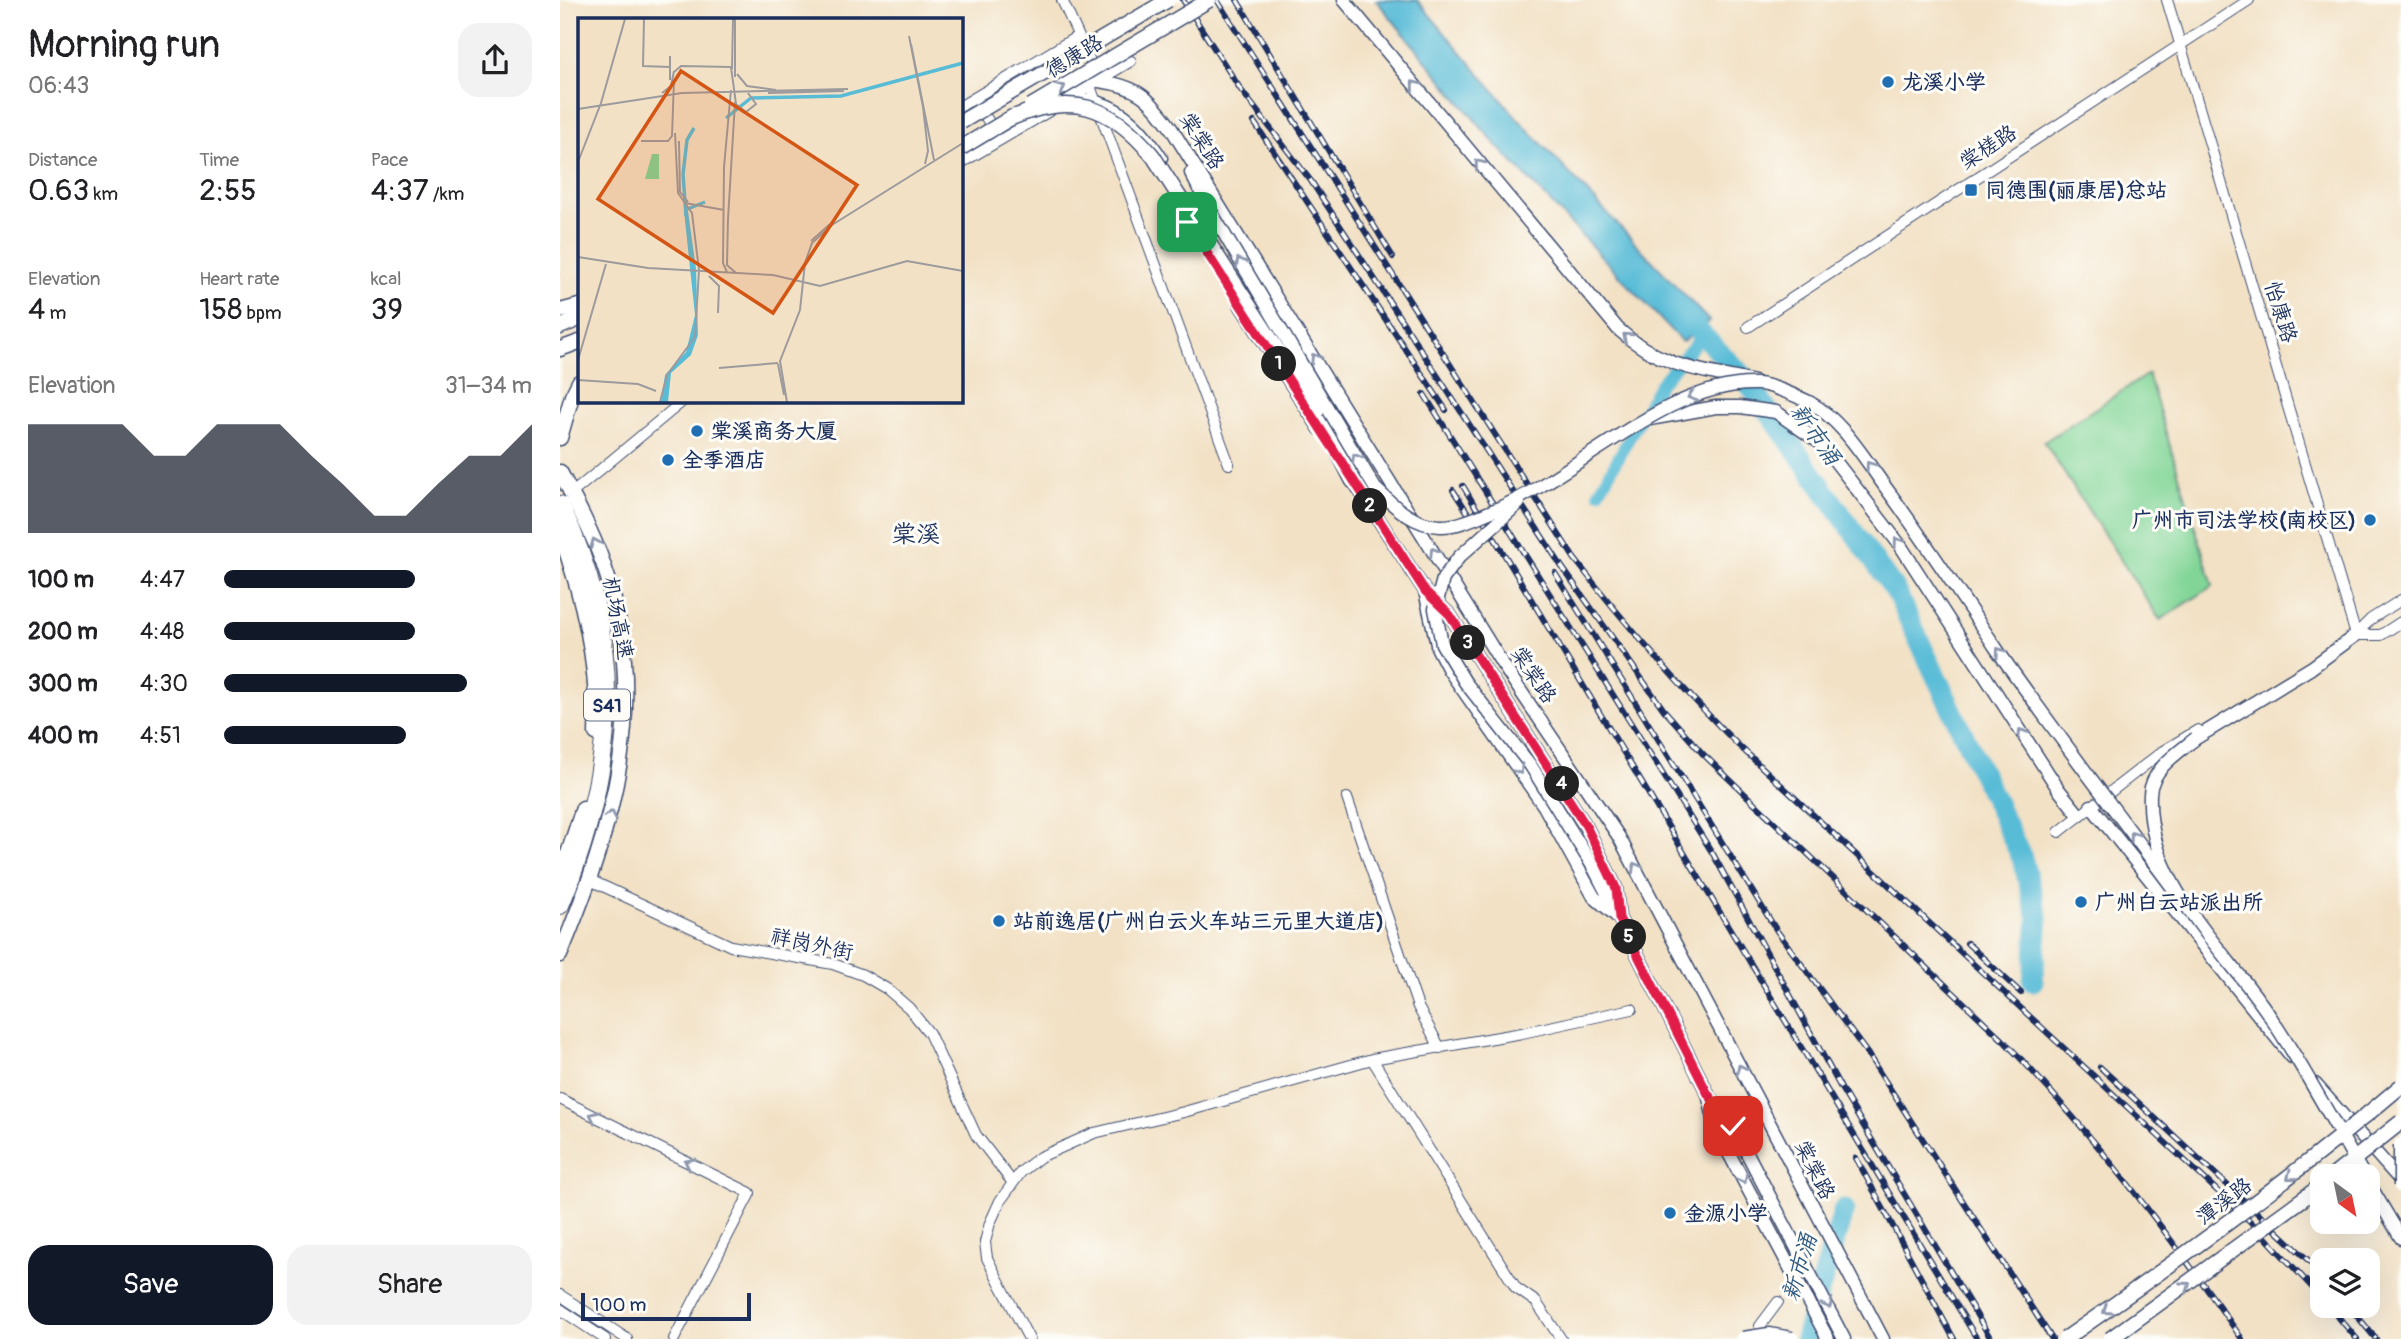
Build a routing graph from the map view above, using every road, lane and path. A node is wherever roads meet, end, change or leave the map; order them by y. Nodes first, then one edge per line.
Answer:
1 (1062, 0) edge
2 (1168, 0) edge
3 (1209, 0) edge
4 (1344, 0) edge
5 (2167, 0) edge
6 (2249, 0) edge
7 (1078, 36) junction
8 (2181, 43) junction
9 (1131, 61) dead end
10 (1095, 88) junction
11 (974, 98) junction
12 (1071, 98) joint
13 (962, 105) edge
14 (1112, 107) junction
15 (1007, 120) junction
16 (962, 121) edge
17 (1171, 128) junction
18 (1000, 140) junction
19 (962, 147) edge
20 (962, 162) edge
21 (578, 306) edge
22 (560, 311) edge
23 (578, 320) edge
24 (560, 327) edge
25 (1748, 327) dead end
26 (578, 342) edge
27 (560, 349) edge
28 (1759, 383) junction
29 (578, 385) edge
30 (682, 402) edge
31 (1650, 419) junction
32 (560, 438) edge
33 (1229, 464) dead end
34 (1353, 481) junction
35 (563, 487) edge
36 (1524, 498) junction
37 (1410, 512) junction
38 (1384, 527) junction
39 (560, 533) edge
40 (1425, 591) junction
41 (2401, 600) edge
42 (2401, 622) edge
43 (2356, 635) junction
44 (1347, 798) dead end
45 (2091, 806) junction
46 (2079, 815) junction
47 (2059, 832) dead end
48 (560, 878) edge
49 (590, 880) junction
50 (2175, 891) junction
51 (560, 905) edge
52 (1619, 918) junction
53 (560, 955) edge
54 (1632, 1009) dead end
55 (1440, 1048) junction
56 (1372, 1059) junction
57 (2401, 1086) edge
58 (1708, 1094) junction
59 (560, 1099) edge
60 (2401, 1122) edge
61 (2401, 1145) edge
62 (2348, 1164) edge
63 (2357, 1164) edge
64 (1013, 1183) junction
65 (2401, 1184) edge
66 (2310, 1194) edge
67 (2380, 1202) edge
68 (2401, 1238) edge
69 (560, 1294) edge
70 (1777, 1302) dead end
71 (560, 1309) edge
72 (605, 1339) edge
73 (626, 1339) edge
74 (674, 1339) edge
75 (1029, 1339) edge
76 (1561, 1339) edge
77 (1743, 1339) edge
78 (1757, 1339) edge
79 (1792, 1339) edge
80 (1828, 1339) edge
81 (1844, 1339) edge
82 (1883, 1339) edge
83 (2064, 1339) edge
84 (2110, 1339) edge

1 - 7 street
2 - 16 main road, 德康路, bridge
15 -> 3 main road, 德康路, bridge
28 -> 4 street
5 - 8 street, 怡康路
6 - 8 street, 棠槎路
7 - 10 street
7 - 11 street
8 - 25 street, 棠槎路
8 - 43 street, 怡康路
9 - 10 street
10 - 12 street, 棠棠路
10 - 14 street, 棠棠路
10 - 14 street
10 - 17 street, 棠棠路
10 - 33 street
11 - 13 street
11 - 18 street
12 - 18 street
14 - 34 street, 棠棠路
15 - 19 main road, 德康路, bridge
15 - 34 main road, bridge
36 -> 17 street, bridge
37 -> 17 street, 棠棠路
18 - 20 street
21 - 22 main road
23 - 24 main road
26 - 27 main road
28 -> 31 street, bridge
50 -> 28 street, bridge
29 - 32 main road
30 - 35 street
31 - 36 street, bridge
46 -> 31 street
34 - 38 street, 棠棠路
49 -> 35 main road
35 - 51 highway, 机场高速 / S41
36 - 52 street, bridge
37 - 38 street
82 -> 37 street, 棠棠路
38 - 40 street, 棠棠路
39 - 48 main road
40 - 52 street
40 -> 52 street, 棠棠路
41 - 43 street
42 - 43 street
43 - 45 street
43 - 50 street, bridge
44 - 55 street
45 - 46 street
45 - 65 street
46 - 47 street
49 - 53 main road
49 - 64 street, 祥岗外街
50 - 63 street, bridge
52 - 58 street, 棠棠路
54 - 55 street
55 - 56 street
56 - 64 street
56 - 76 street
57 -> 83 main road, 潭溪路, bridge
58 -> 80 street, 棠棠路
58 -> 81 street
74 -> 59 street
60 - 62 main road, bridge
61 - 65 main road, bridge
64 - 75 street
84 -> 66 main road, bridge
67 - 68 street
69 - 73 street
70 - 78 street
71 - 72 street
77 - 79 main road, bridge

